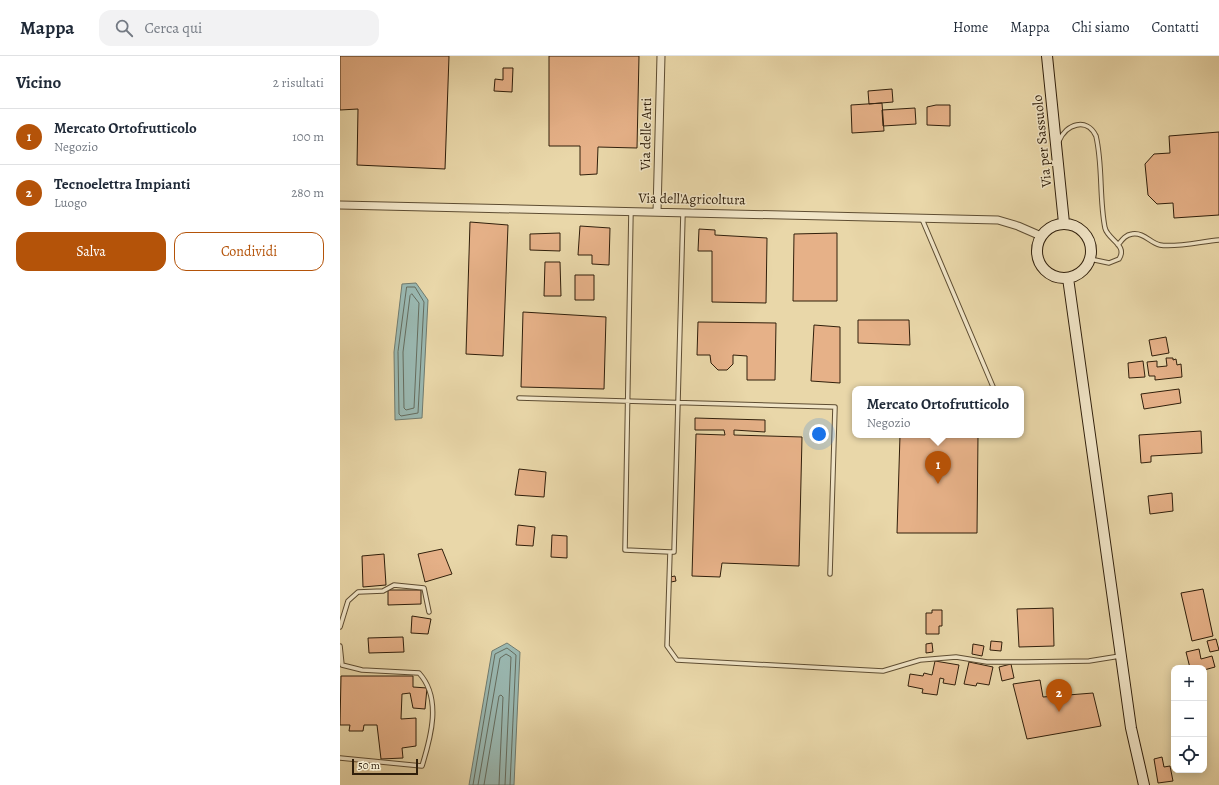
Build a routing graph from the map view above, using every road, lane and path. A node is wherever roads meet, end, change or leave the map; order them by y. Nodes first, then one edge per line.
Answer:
1 (661, 56) edge
2 (1047, 56) edge
3 (1056, 147) junction
4 (340, 205) edge
5 (631, 211) junction
6 (658, 212) junction
7 (682, 212) junction
8 (921, 218) junction
9 (1064, 223) junction
10 (1041, 236) junction
11 (1219, 240) edge
12 (1118, 245) junction
13 (1090, 259) junction
14 (1068, 278) junction
15 (993, 386) edge
16 (519, 398) dead end
17 (628, 403) junction
18 (678, 404) junction
19 (670, 552) junction
20 (830, 574) dead end
21 (428, 612) dead end
22 (340, 627) edge
23 (340, 646) edge
24 (1121, 656) junction
25 (341, 667) edge
26 (340, 758) edge
27 (1144, 785) edge

1 - 6 street, Via delle Arti
2 - 3 main road, Via per Sassuolo
3 - 9 main road, Via per Sassuolo
3 - 12 lane
4 - 5 street, Via dell'Agricoltura
5 - 6 street, Via dell'Agricoltura
5 - 17 lane
6 - 7 street, Via dell'Agricoltura
7 - 8 street, Via dell'Agricoltura
7 - 18 lane
8 - 10 street, Via dell'Agricoltura
8 - 15 lane
9 - 10 main road
9 - 13 main road
10 - 14 main road
11 - 12 lane
12 - 13 lane
13 - 14 main road
14 - 24 main road
16 - 17 lane
17 - 18 lane
17 - 19 lane
18 - 19 lane
18 - 20 lane
19 - 24 lane
21 - 22 lane
23 - 25 lane
24 - 27 main road
25 - 26 lane

